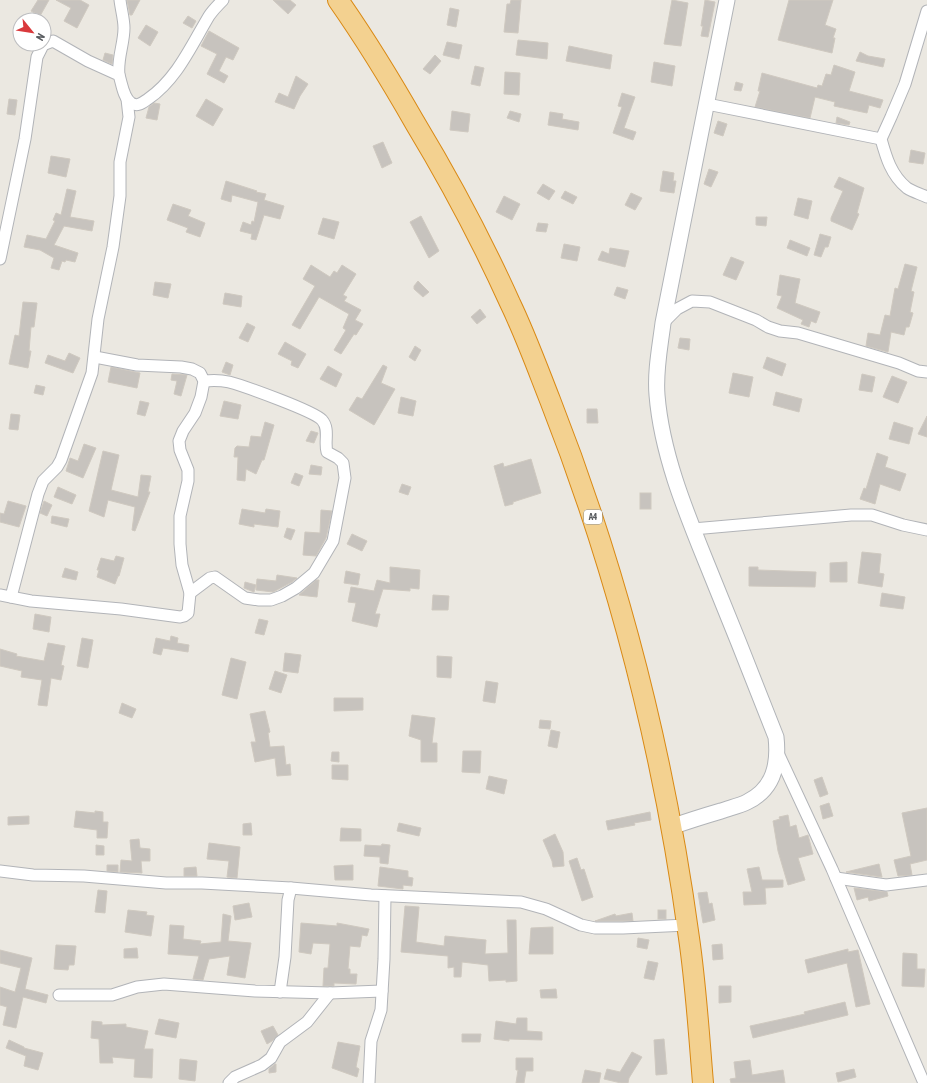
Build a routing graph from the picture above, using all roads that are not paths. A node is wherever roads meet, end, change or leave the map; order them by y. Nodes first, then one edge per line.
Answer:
1 (120, 0) edge
2 (223, 0) edge
3 (338, 0) edge
4 (727, 0) edge
5 (927, 11) edge
6 (119, 75) junction
7 (127, 99) junction
8 (707, 104) junction
9 (881, 139) junction
10 (927, 197) edge
11 (0, 259) edge
12 (663, 323) junction
13 (95, 357) junction
14 (927, 372) edge
15 (204, 381) junction
16 (693, 529) junction
17 (927, 530) edge
18 (190, 593) junction
19 (5, 596) edge
20 (778, 753) junction
21 (671, 827) junction
22 (0, 871) edge
23 (836, 878) junction
24 (927, 880) edge
25 (292, 888) junction
26 (385, 896) junction
27 (687, 925) junction
28 (382, 990) junction
29 (280, 992) junction
30 (330, 993) junction
31 (59, 995) dead end
32 (229, 1083) edge
33 (369, 1083) edge
34 (703, 1083) edge
35 (924, 1083) edge

1 - 6 street
2 - 7 street
3 - 21 highway, A4
4 - 8 main road
5 - 9 street
6 - 7 street
6 - 11 street
7 - 13 street
8 - 9 street
8 - 12 main road
9 - 10 street
12 - 14 street
12 - 16 main road
13 - 15 street
13 - 19 street
15 - 18 street
15 - 18 street
16 - 17 street
16 - 20 main road
18 - 19 street
20 - 21 main road
20 - 23 street
21 - 27 highway, A4
22 - 25 street
23 - 24 street
23 - 35 street
25 - 26 street
25 - 29 street
26 - 27 street
26 - 28 street
27 - 34 highway, A4
28 - 30 street
28 - 33 street
29 - 30 street
29 - 31 street
30 - 32 street

